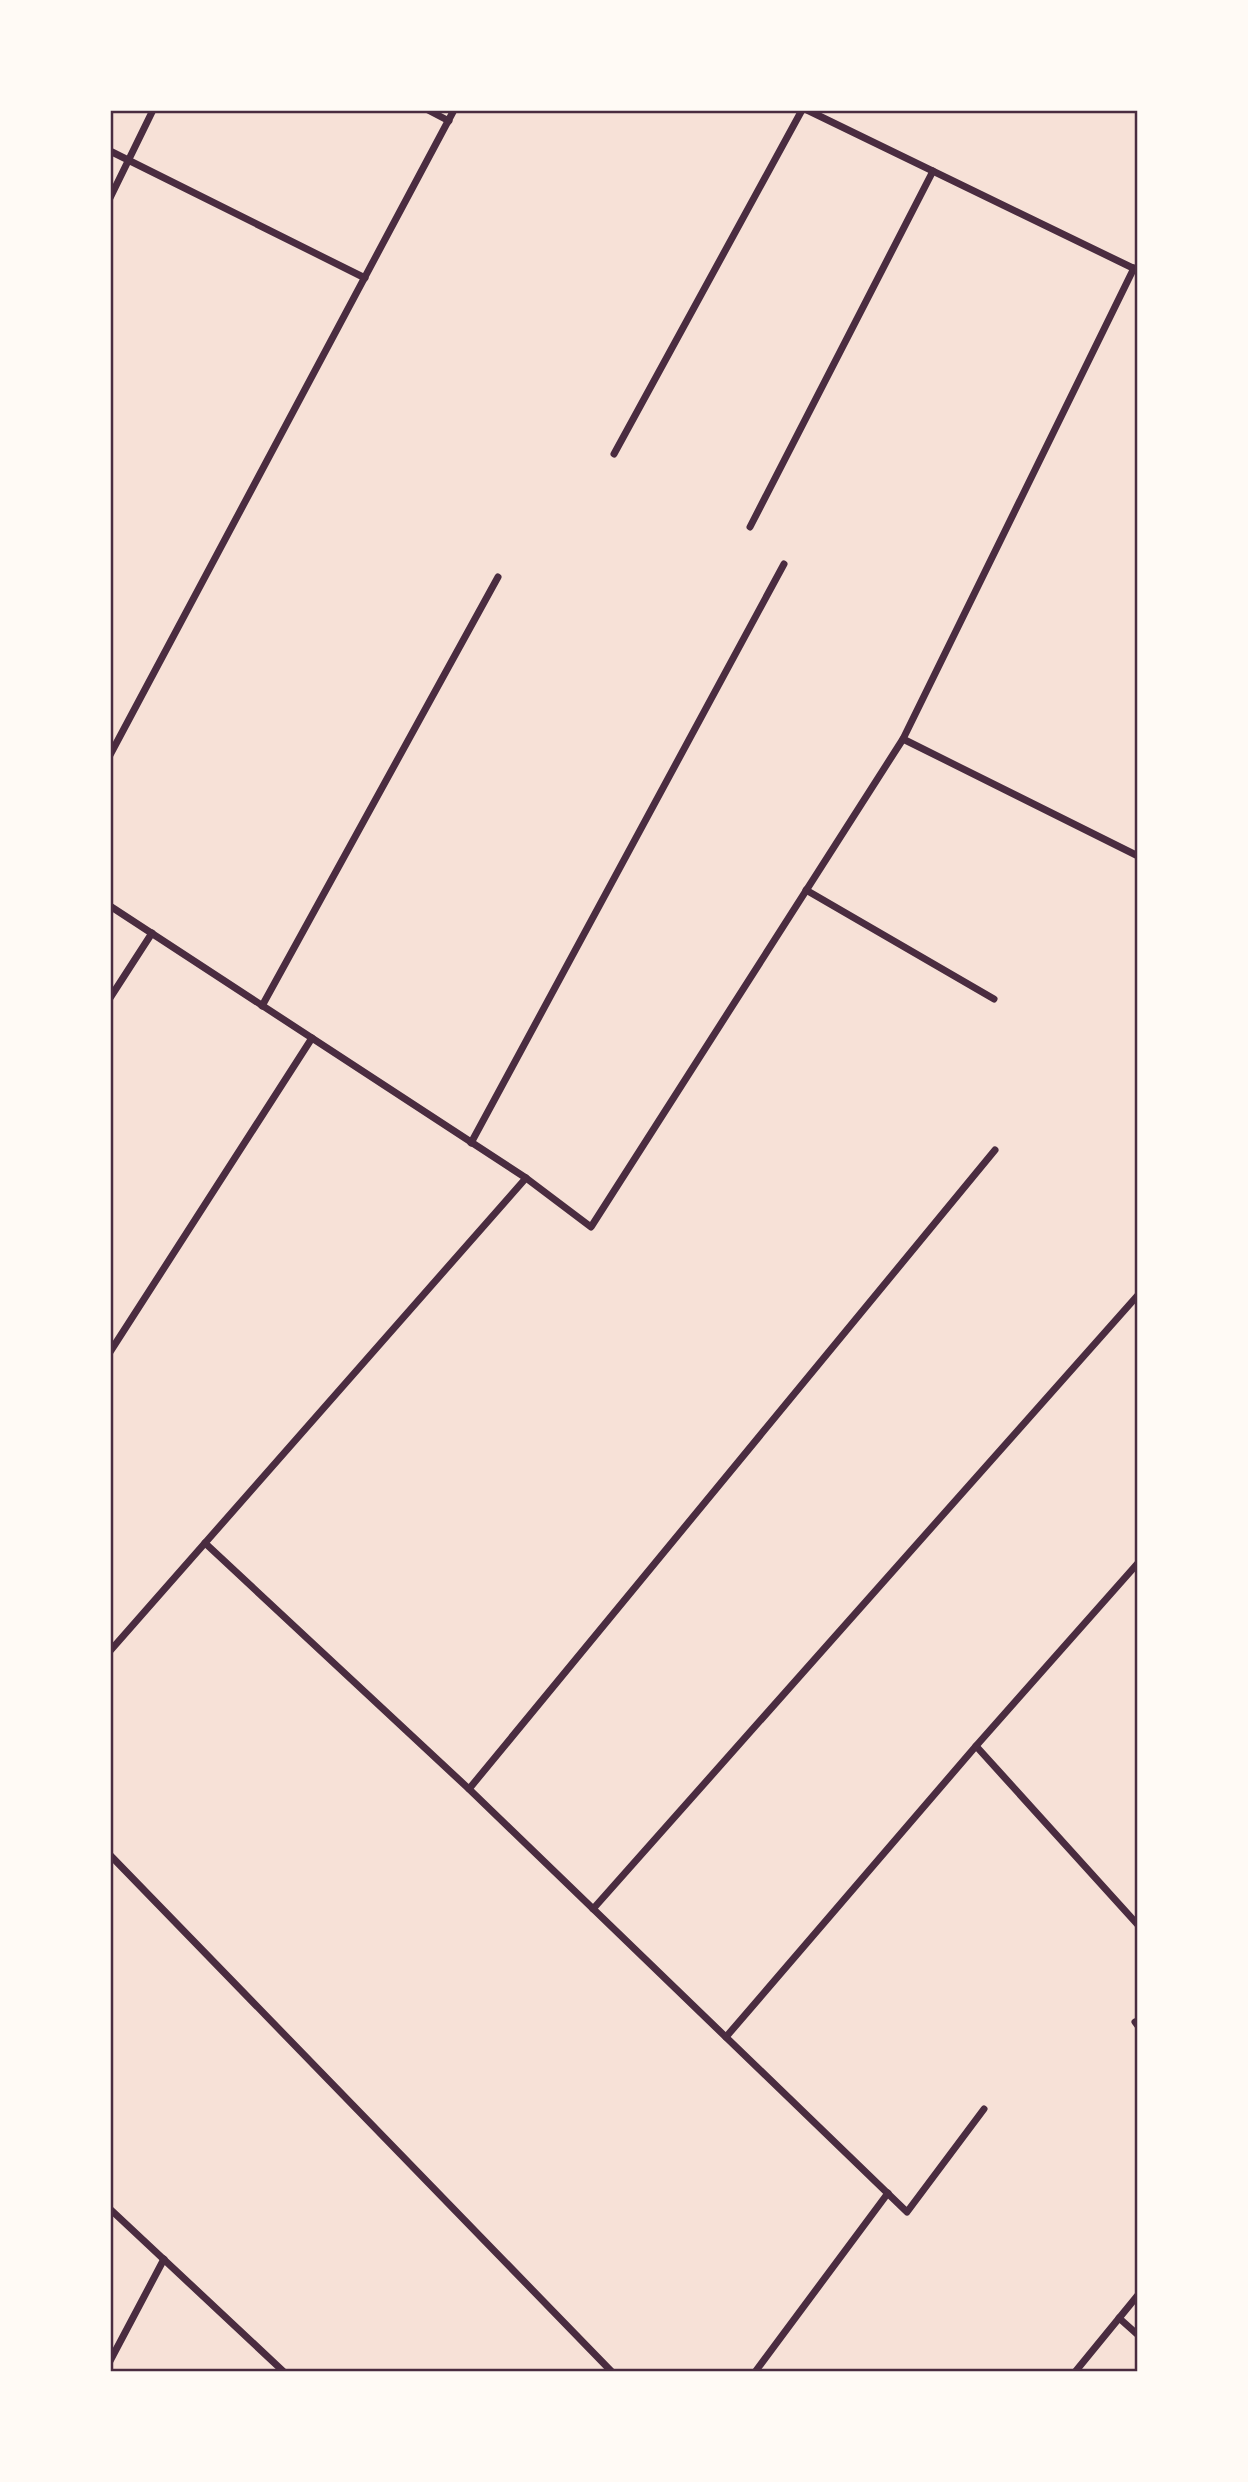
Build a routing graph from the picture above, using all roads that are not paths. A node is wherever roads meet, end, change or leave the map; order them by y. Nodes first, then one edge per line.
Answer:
1 (152, 110) edge
2 (428, 110) edge
3 (454, 110) edge
4 (805, 110) edge
5 (449, 121) junction
6 (110, 151) edge
7 (128, 161) junction
8 (933, 171) junction
9 (110, 198) edge
10 (1136, 269) edge
11 (365, 278) junction
12 (614, 454) dead end
13 (750, 527) dead end
14 (783, 564) dead end
15 (498, 577) dead end
16 (903, 738) junction
17 (110, 755) edge
18 (1138, 856) edge
19 (806, 890) junction
20 (110, 906) edge
21 (152, 933) junction
22 (110, 998) edge
23 (994, 999) dead end
24 (262, 1006) junction
25 (312, 1038) junction
26 (471, 1143) junction
27 (995, 1150) dead end
28 (526, 1178) junction
29 (1138, 1295) edge
30 (110, 1352) edge
31 (205, 1543) junction
32 (1138, 1563) edge
33 (110, 1651) edge
34 (976, 1746) junction
35 (469, 1789) junction
36 (110, 1855) edge
37 (593, 1909) junction
38 (1138, 1925) edge
39 (726, 2037) junction
40 (984, 2109) dead end
41 (888, 2193) junction
42 (110, 2209) edge
43 (164, 2259) junction
44 (1138, 2295) edge
45 (1119, 2318) junction
46 (1138, 2335) edge
47 (113, 2348) edge
48 (110, 2361) edge
49 (284, 2372) edge
50 (612, 2372) edge
51 (755, 2372) edge
52 (1075, 2372) edge

1 - 7 street
2 - 5 street
3 - 5 street
4 - 8 street
4 - 12 street
5 - 11 street
6 - 7 street
7 - 9 street
7 - 11 street
8 - 10 street
8 - 13 street
10 - 16 street
11 - 17 street
14 - 26 street
15 - 24 street
16 - 18 street
16 - 19 street
19 - 23 street
19 - 28 street
20 - 21 street
21 - 22 street
21 - 24 street
24 - 25 street
25 - 26 street
25 - 30 street
26 - 28 street
27 - 35 street
28 - 31 street
29 - 37 street
31 - 33 street
31 - 35 street
32 - 34 street
34 - 38 street
34 - 39 street
35 - 37 street
36 - 50 street
37 - 39 street
39 - 41 street
40 - 41 street
41 - 51 street
42 - 43 street
43 - 47 street
43 - 49 street
44 - 45 street
45 - 46 street
45 - 52 street
47 - 48 street

